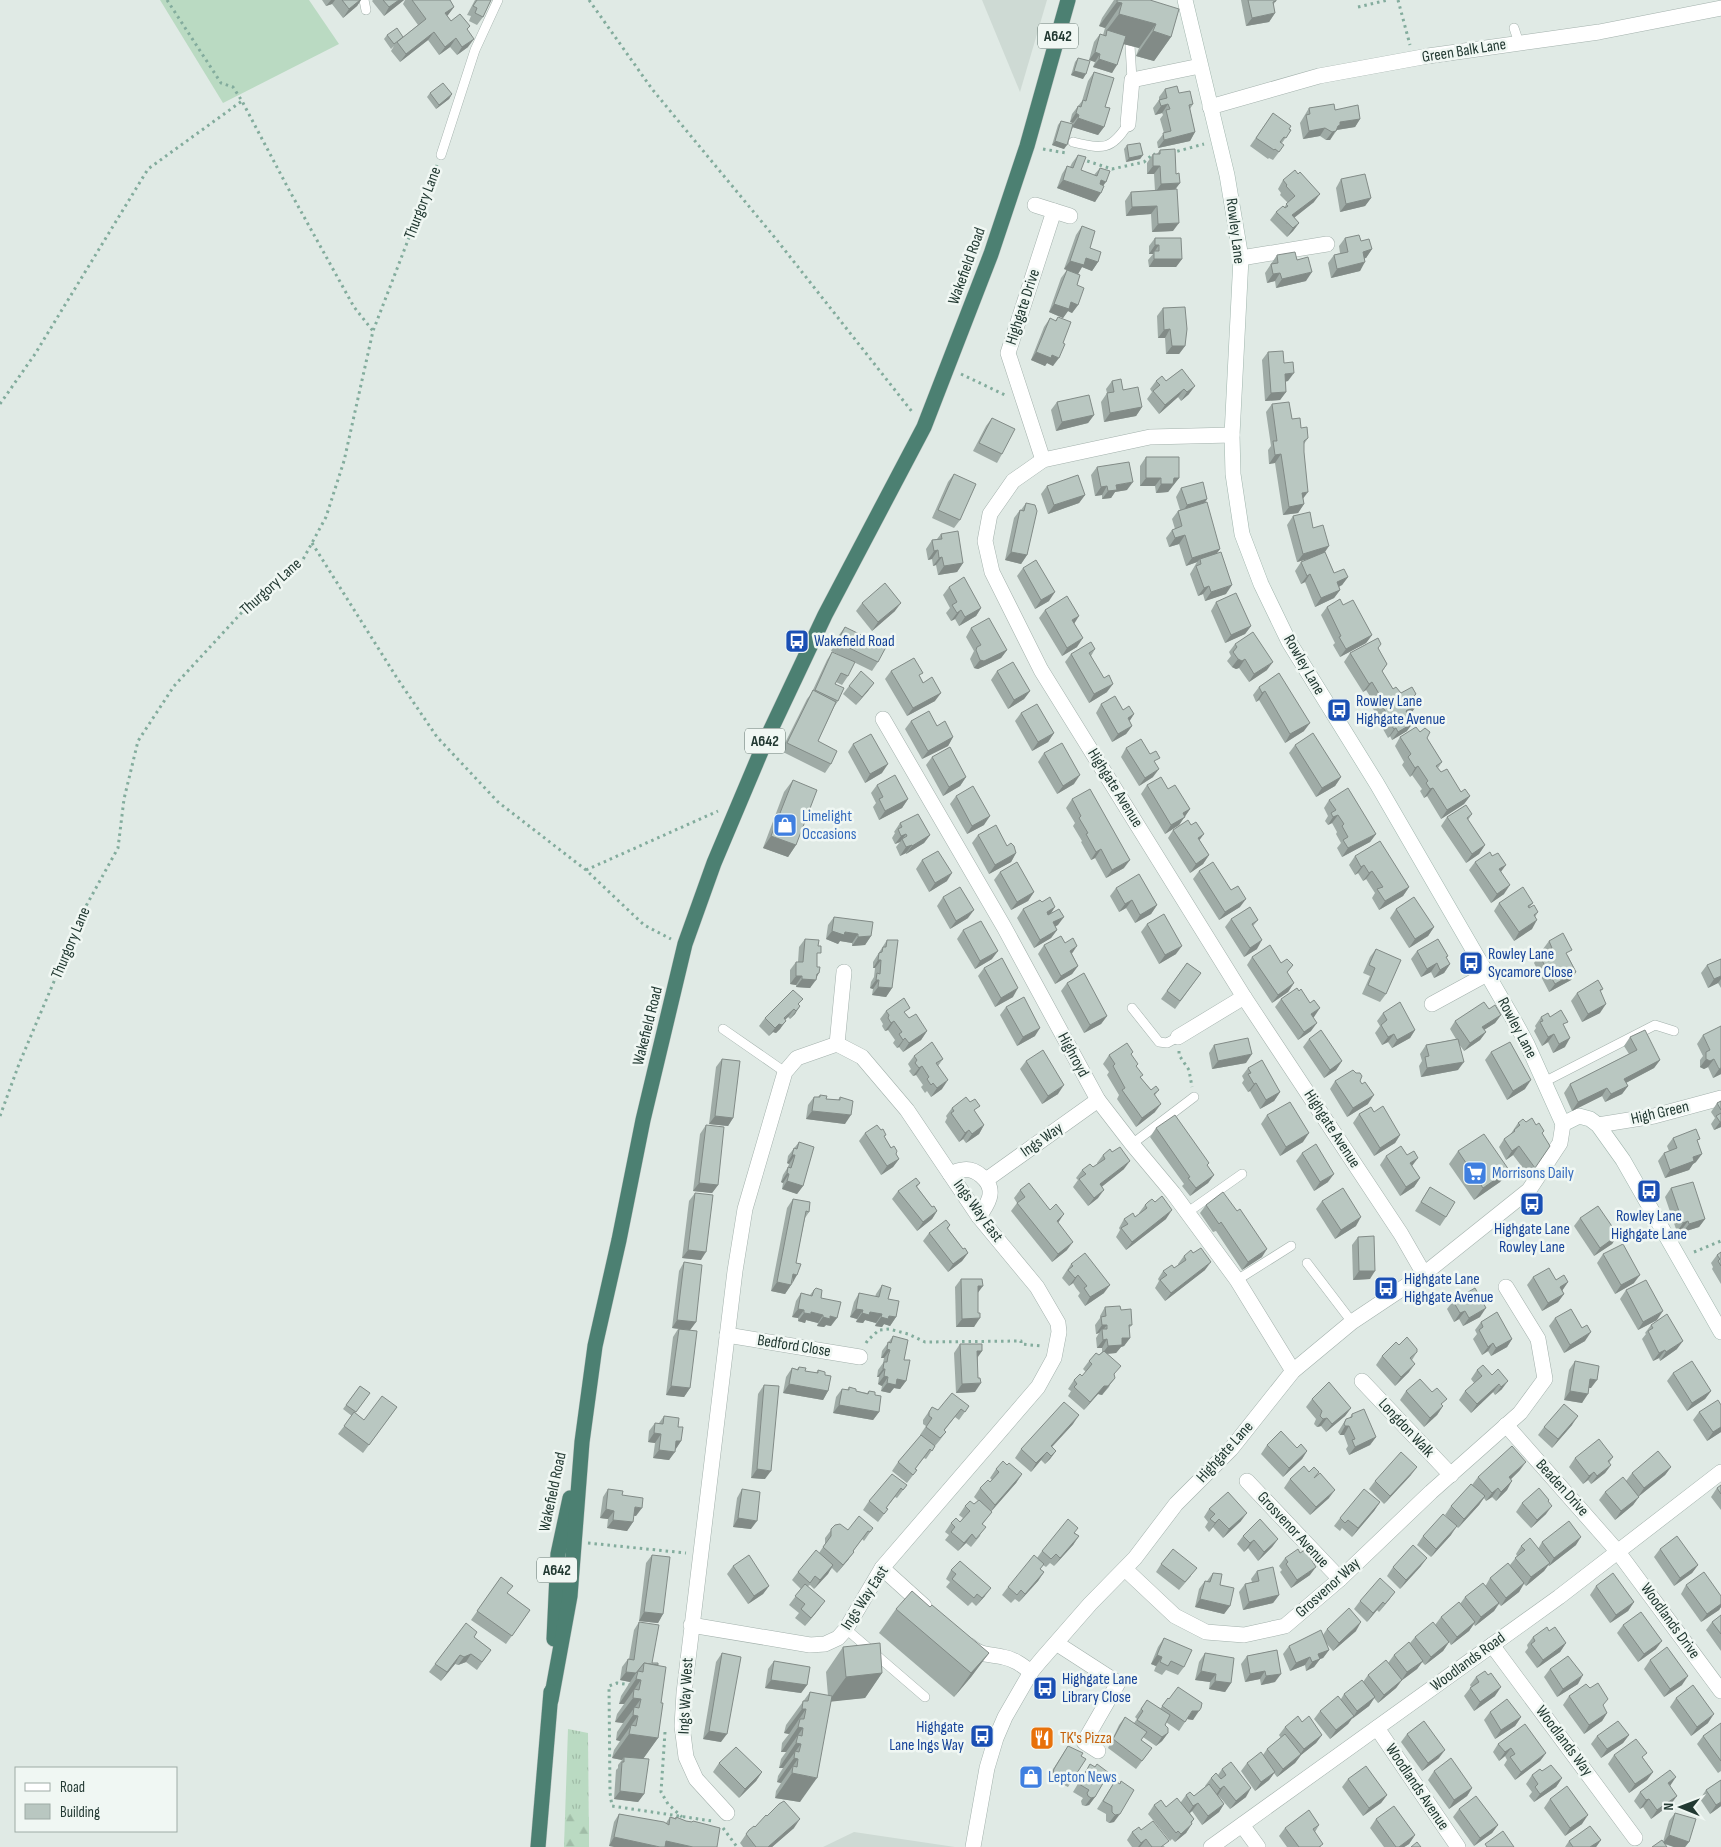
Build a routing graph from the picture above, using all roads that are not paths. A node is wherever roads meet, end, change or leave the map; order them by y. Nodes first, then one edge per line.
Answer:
1 (364, 0) edge
2 (498, 0) edge
3 (1068, 0) edge
4 (1185, 0) edge
5 (1721, 8) edge
6 (366, 10) dead end
7 (1514, 28) dead end
8 (1519, 43) junction
9 (1130, 46) dead end
10 (1200, 66) junction
11 (1132, 80) junction
12 (1210, 107) junction
13 (1128, 124) joint
14 (1073, 142) dead end
15 (441, 155) road end
16 (1035, 205) dead end
17 (1054, 211) junction
18 (1070, 216) dead end
19 (1327, 244) dead end
20 (1241, 258) junction
21 (1232, 435) junction
22 (1042, 460) junction
23 (883, 719) dead end
24 (844, 972) dead end
25 (1487, 974) junction
26 (1244, 997) junction
27 (1432, 1004) dead end
28 (1132, 1008) dead end
29 (723, 1030) dead end
30 (1674, 1031) dead end
31 (1178, 1037) joint
32 (836, 1044) junction
33 (785, 1072) junction
34 (1544, 1082) junction
35 (1194, 1098) road end
36 (1721, 1098) edge
37 (1098, 1100) junction
38 (1563, 1124) junction
39 (1598, 1125) junction
40 (1132, 1144) junction
41 (950, 1174) junction
42 (1242, 1174) dead end
43 (986, 1180) junction
44 (1188, 1212) junction
45 (979, 1217) junction
46 (1291, 1246) dead end
47 (1307, 1263) dead end
48 (1424, 1274) junction
49 (1237, 1280) junction
50 (1506, 1287) dead end
51 (1352, 1322) junction
52 (1721, 1332) edge
53 (727, 1335) junction
54 (860, 1357) road end
55 (1293, 1371) junction
56 (1362, 1381) dead end
57 (1506, 1425) junction
58 (582, 1442) junction
59 (1721, 1472) edge
60 (1451, 1475) junction
61 (1247, 1480) dead end
62 (1618, 1552) junction
63 (882, 1568) junction
64 (1125, 1568) junction
65 (1340, 1580) junction
66 (933, 1614) edge
67 (691, 1625) junction
68 (846, 1629) junction
69 (962, 1640) edge
70 (1056, 1643) junction
71 (1492, 1645) junction
72 (1031, 1672) junction
73 (1721, 1691) edge
74 (925, 1697) dead end
75 (551, 1700) junction
76 (1377, 1728) junction
77 (1098, 1751) dead end
78 (727, 1813) dead end
79 (1242, 1825) junction
80 (1635, 1838) dead end
81 (538, 1847) edge
82 (973, 1847) edge
83 (1211, 1847) edge
84 (1258, 1847) edge
85 (1458, 1847) edge

1 - 6 lane
2 - 15 lane, Thurgory Lane
3 - 58 highway, Wakefield Road / A642
4 - 10 street, Rowley Lane
5 - 8 street, Green Balk Lane
7 - 8 lane
8 - 12 street, Green Balk Lane
9 - 11 lane
10 - 11 street
10 - 12 street, Rowley Lane
11 - 13 street
12 - 20 street, Rowley Lane
13 - 14 lane
16 - 17 street
17 - 18 street
17 - 22 street, Highgate Drive
19 - 20 street
20 - 21 street, Rowley Lane
21 - 22 street, Highgate Avenue
21 - 25 street, Rowley Lane
22 - 26 street, Highgate Avenue
23 - 37 street, Highroyd
24 - 32 street
25 - 27 street
25 - 34 street, Rowley Lane
26 - 31 street
26 - 48 street, Highgate Avenue
28 - 31 lane
29 - 33 lane
30 - 34 lane
32 - 33 street
32 - 41 street, Ings Way East
33 - 53 street
34 - 38 street, Rowley Lane
35 - 40 lane
36 - 39 street, High Green
37 - 40 street, Highroyd
37 - 43 street, Ings Way
38 - 39 street
38 - 48 street, Highgate Lane
39 - 52 street
40 - 44 street, Highroyd
41 - 43 street
41 - 45 street, Ings Way East
42 - 44 lane
43 - 45 street
44 - 49 street, Highroyd
45 - 63 street, Ings Way East
46 - 49 lane
47 - 51 lane
48 - 51 street, Highgate Lane
49 - 55 street, Highroyd
50 - 57 street, Grosvenor Way
51 - 55 street, Highgate Lane
53 - 54 street, Bedford Close
53 - 67 street
55 - 64 street, Highgate Lane
56 - 60 street, Longdon Walk
57 - 60 street, Grosvenor Way
57 - 62 street, Beaden Drive
58 - 75 highway, Wakefield Road / A642
58 - 75 highway, Wakefield Road / A642
59 - 62 street, Woodlands Road
60 - 65 street, Grosvenor Way
61 - 65 street, Grosvenor Avenue
62 - 71 street, Woodlands Road
62 - 73 street, Woodlands Drive
63 - 66 street
63 - 68 street, Ings Way East
64 - 65 street, Grosvenor Way
64 - 70 street, Highgate Lane
67 - 68 street, Ings Way East
67 - 78 street, Ings Way West
68 - 74 lane
69 - 72 street
70 - 72 street, Highgate Lane
70 - 77 street
71 - 76 street, Woodlands Road
71 - 80 street, Woodlands Way
72 - 82 street, Highgate Lane
75 - 81 highway, Wakefield Road / A642
76 - 79 street, Woodlands Road
76 - 85 street, Woodlands Avenue
79 - 83 street, Woodlands Road
79 - 84 street

